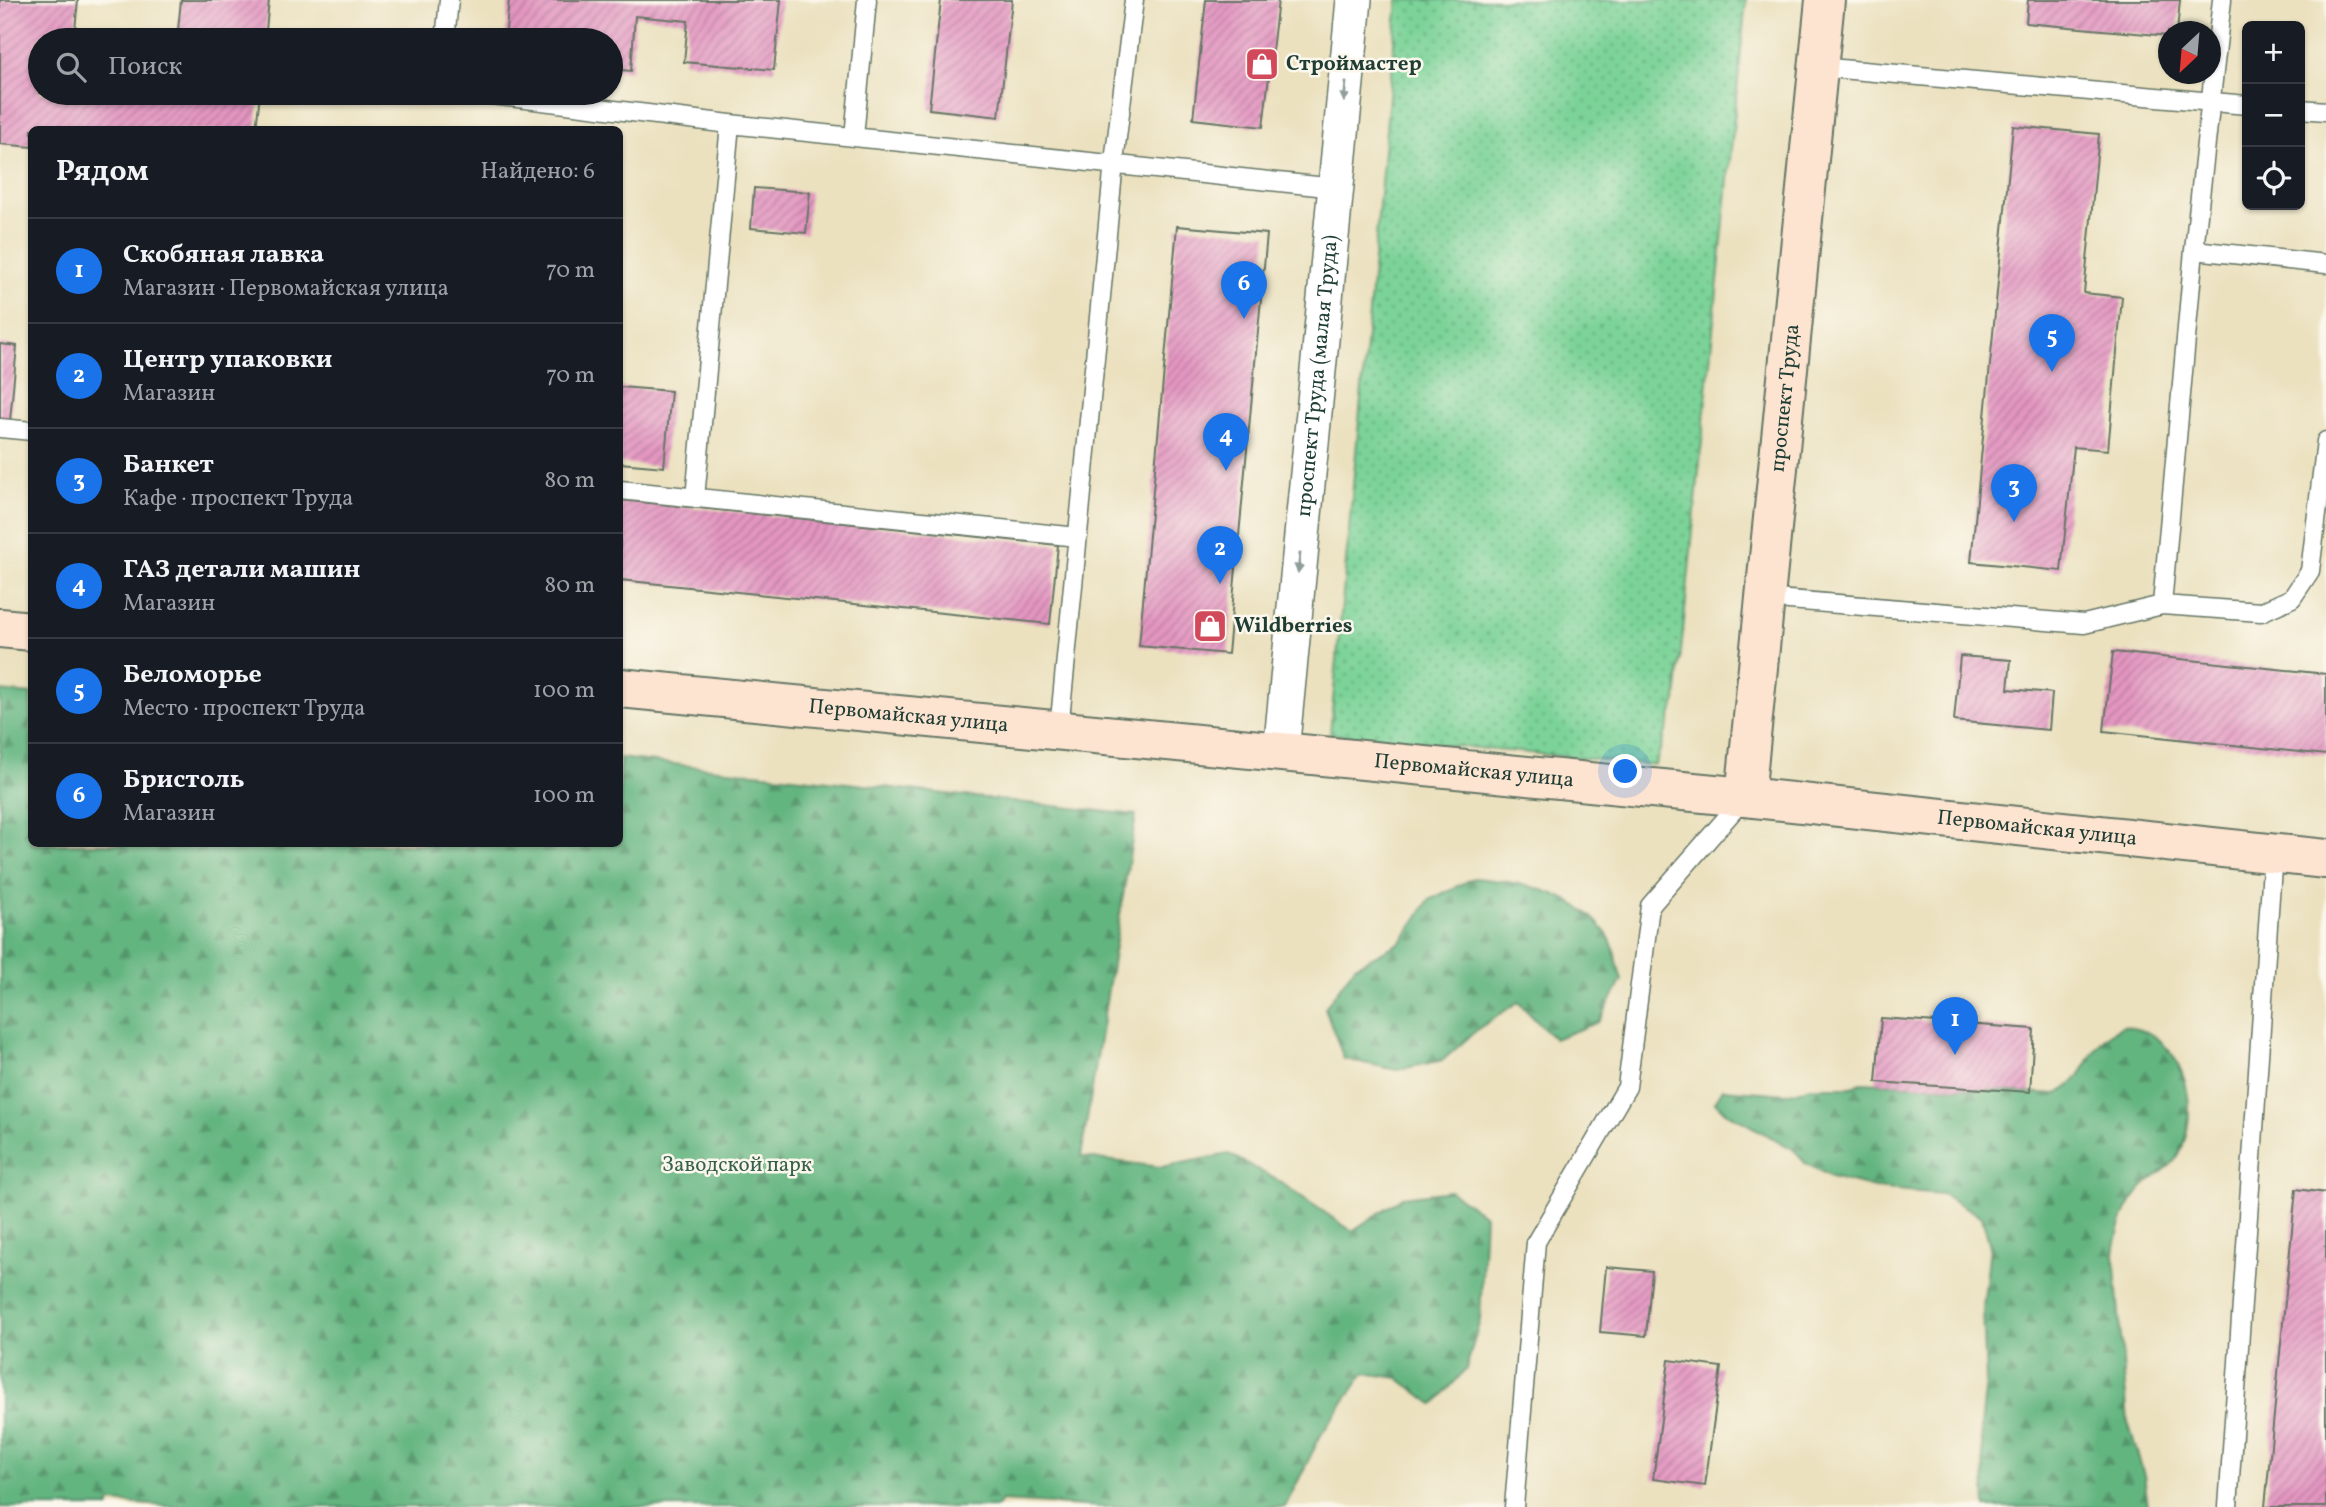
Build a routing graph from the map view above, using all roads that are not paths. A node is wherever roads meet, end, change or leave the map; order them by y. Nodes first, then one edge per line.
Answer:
1 (449, 0) edge
2 (867, 0) edge
3 (1134, 0) edge
4 (1354, 0) edge
5 (1825, 0) edge
6 (2222, 0) edge
7 (446, 28) edge
8 (1818, 67) junction
9 (2212, 102) junction
10 (574, 105) edge
11 (2242, 105) edge
12 (2305, 109) edge
13 (2326, 111) edge
14 (730, 124) junction
15 (854, 137) junction
16 (1114, 162) junction
17 (1336, 188) junction
18 (2194, 250) junction
19 (2326, 264) edge
20 (0, 428) edge
21 (28, 431) edge
22 (2326, 440) edge
23 (623, 490) edge
24 (695, 498) junction
25 (1078, 537) junction
26 (1765, 598) junction
27 (2162, 605) junction
28 (0, 628) edge
29 (28, 631) edge
30 (623, 688) edge
31 (1059, 730) junction
32 (1281, 752) junction
33 (1745, 797) junction
34 (2273, 853) junction
35 (2326, 859) edge
36 (1514, 1507) edge
37 (2228, 1507) edge

1 - 7 lane
2 - 15 lane
3 - 16 lane
4 -> 17 street, проспект Труда (малая Труда)
5 - 8 street, проспект Труда
6 - 9 lane
8 - 9 lane
8 - 26 street, проспект Труда
9 - 11 lane
9 - 18 lane
10 - 14 lane
12 - 13 lane
14 - 15 lane
14 - 24 lane
15 - 16 lane
16 - 17 lane
16 - 25 lane
17 -> 32 street, проспект Труда (малая Труда)
18 - 19 lane
18 - 27 lane
20 - 21 lane
22 - 27 lane
23 - 24 lane
24 - 25 lane
25 - 31 lane
26 - 27 lane
26 - 33 street, проспект Труда
28 - 29 street
30 - 31 street, Первомайская улица
31 - 32 street, Первомайская улица
32 - 33 street, Первомайская улица
33 - 34 street, Первомайская улица
33 - 36 lane
34 - 35 street, Первомайская улица
34 - 37 lane

